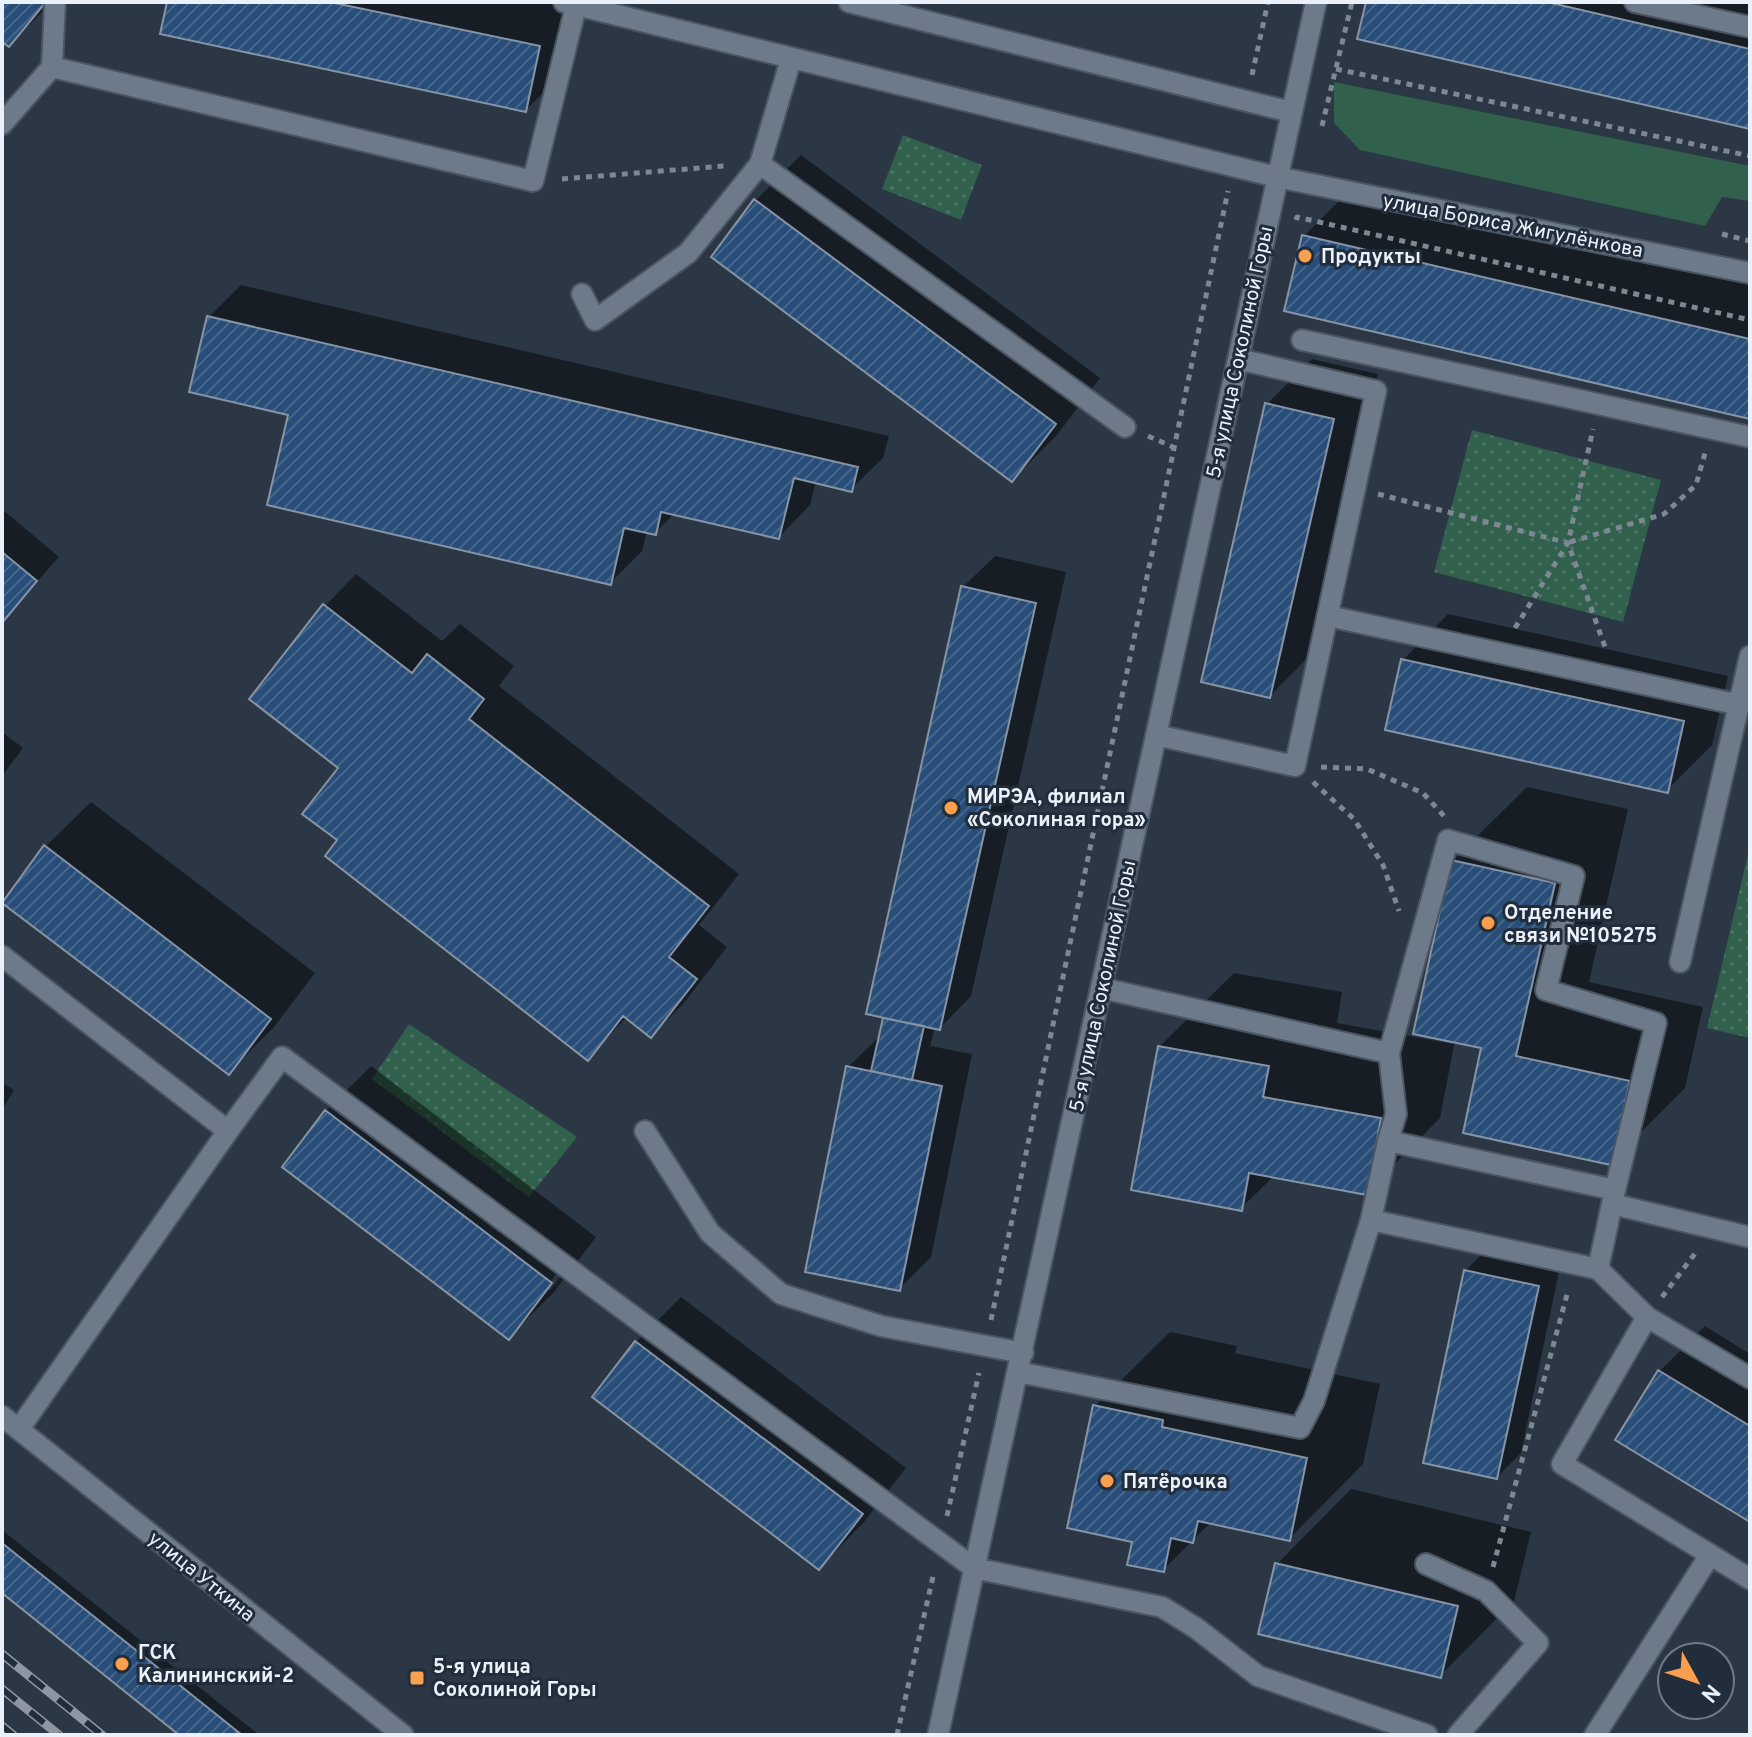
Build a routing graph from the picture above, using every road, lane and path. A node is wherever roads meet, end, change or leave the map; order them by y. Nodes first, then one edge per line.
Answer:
1 (55, 2) edge
2 (849, 2) edge
3 (1316, 2) edge
4 (1352, 2) edge
5 (1635, 2) edge
6 (570, 4) edge
7 (1750, 27) edge
8 (791, 59) junction
9 (52, 67) junction
10 (1336, 69) junction
11 (1291, 112) junction
12 (2, 124) edge
13 (1322, 126) dead end
14 (1750, 156) edge
15 (760, 164) junction
16 (1277, 177) junction
17 (533, 181) junction
18 (1226, 202) dead end
19 (1297, 217) dead end
20 (1722, 234) dead end
21 (1750, 241) edge
22 (1750, 273) edge
23 (582, 294) dead end
24 (1750, 320) edge
25 (1302, 340) dead end
26 (1238, 359) junction
27 (1598, 404) junction
28 (1125, 427) dead end
29 (1711, 429) junction
30 (1750, 437) edge
31 (1354, 488) junction
32 (1569, 543) junction
33 (1328, 616) junction
34 (1499, 652) junction
35 (1750, 656) edge
36 (1616, 677) junction
37 (1740, 705) junction
38 (1156, 735) junction
39 (1295, 766) junction
40 (1459, 843) junction
41 (1417, 952) junction
42 (2, 956) edge
43 (1680, 962) dead end
44 (1101, 988) junction
45 (1389, 1053) junction
46 (228, 1131) junction
47 (645, 1131) dead end
48 (1388, 1141) junction
49 (1613, 1197) junction
50 (1371, 1220) junction
51 (1715, 1228) junction
52 (1750, 1237) edge
53 (1576, 1264) junction
54 (1598, 1269) junction
55 (1647, 1317) junction
56 (986, 1346) junction
57 (1020, 1362) junction
58 (1750, 1378) edge
59 (2, 1416) edge
60 (19, 1429) junction
61 (941, 1543) junction
62 (1710, 1555) junction
63 (1426, 1564) dead end
64 (974, 1568) junction
65 (1750, 1579) edge
66 (1486, 1591) junction
67 (403, 1735) edge
68 (897, 1735) edge
69 (938, 1735) edge
70 (1427, 1735) edge
71 (1458, 1735) edge
72 (1595, 1735) edge

1 - 9 street
2 - 11 street
3 - 11 street, 5-я улица Соколиной Горы
4 - 10 path
5 - 7 street
6 - 8 street, улица Бориса Жигулёнкова
6 - 17 street
8 - 15 street
8 - 16 street, улица Бориса Жигулёнкова
9 - 12 street
9 - 17 street
10 - 13 path
10 - 14 path
11 - 16 street, 5-я улица Соколиной Горы
15 - 17 path
15 - 23 street
15 - 28 street
16 - 22 street, улица Бориса Жигулёнкова
16 - 26 street, 5-я улица Соколиной Горы
18 - 56 path
19 - 24 path
20 - 21 path
25 - 27 street
26 - 31 street
26 - 38 street, 5-я улица Соколиной Горы
27 - 29 street
27 - 32 path
29 - 30 street
29 - 32 path
31 - 32 path
31 - 33 street
32 - 34 path
32 - 36 path
33 - 34 street
33 - 39 street
34 - 36 street
35 - 37 street
36 - 37 street
37 - 43 street
38 - 39 street
38 - 44 street, 5-я улица Соколиной Горы
39 - 40 path
39 - 41 path
40 - 41 street
40 - 49 street
41 - 45 street
42 - 46 street
44 - 45 street
44 - 57 street, 5-я улица Соколиной Горы
45 - 48 street
46 - 60 street
46 - 61 street
47 - 56 street
48 - 49 street
48 - 50 street
49 - 51 street
49 - 54 street
50 - 53 street
50 - 57 street
51 - 52 street
51 - 55 path
53 - 54 street
53 - 66 path
54 - 55 street
55 - 58 street
55 - 62 street
56 - 57 street
56 - 61 path
57 - 64 street, 5-я улица Соколиной Горы
59 - 60 street, улица Уткина
60 - 67 street, улица Уткина
61 - 64 street
61 - 68 path
62 - 65 street
62 - 72 street
63 - 66 street
64 - 69 street, 5-я улица Соколиной Горы
64 - 70 street
66 - 71 street

